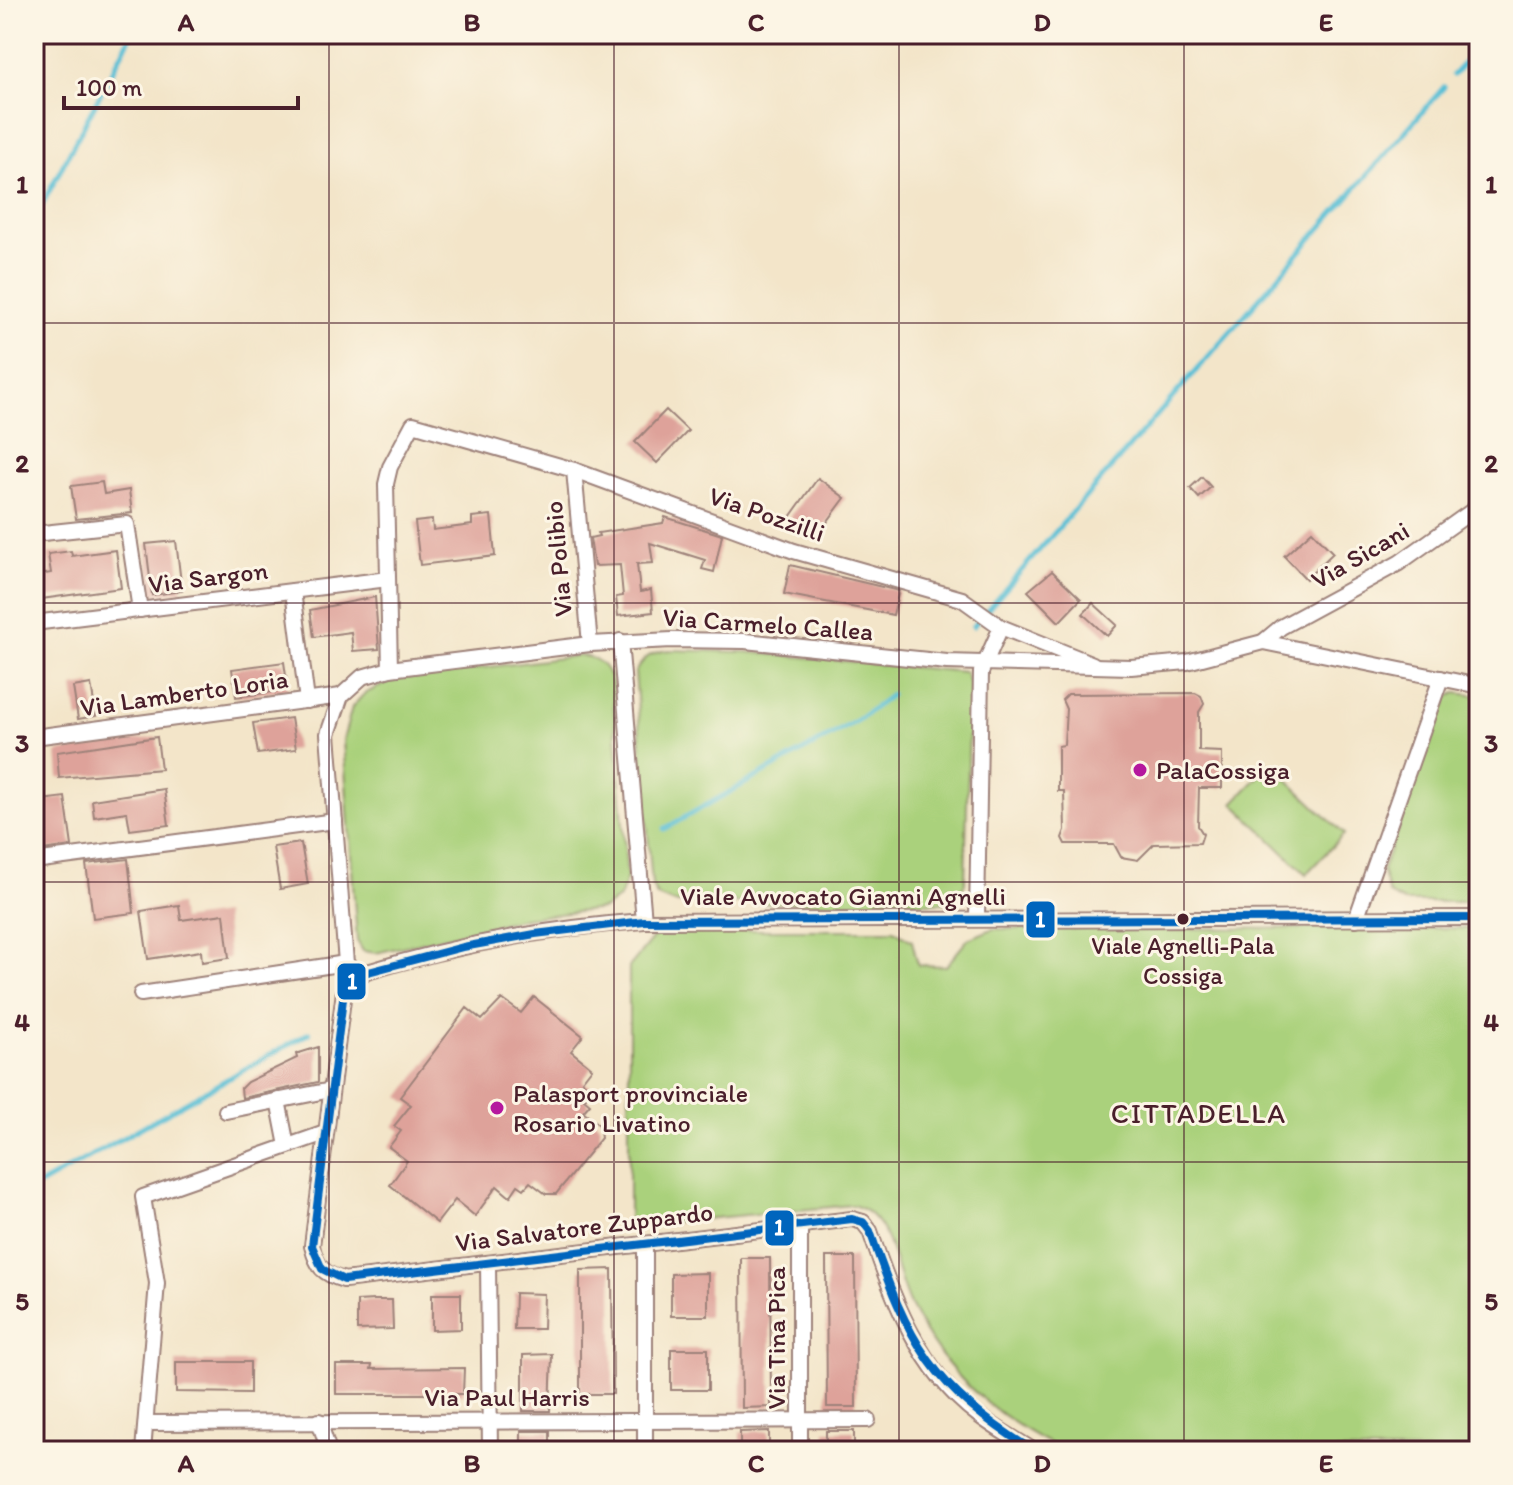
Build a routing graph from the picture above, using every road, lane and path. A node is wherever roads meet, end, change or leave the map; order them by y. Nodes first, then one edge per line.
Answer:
1 (574, 470) junction
2 (1479, 506) edge
3 (34, 534) edge
4 (388, 579) junction
5 (293, 591) junction
6 (140, 610) junction
7 (34, 623) edge
8 (1001, 627) junction
9 (620, 641) junction
10 (1263, 642) junction
11 (590, 644) junction
12 (984, 663) junction
13 (1097, 666) junction
14 (390, 669) junction
15 (1441, 678) junction
16 (1479, 686) edge
17 (341, 696) junction
18 (307, 701) junction
19 (34, 737) edge
20 (335, 821) junction
21 (34, 861) edge
22 (1479, 918) edge
23 (977, 919) junction
24 (1356, 919) junction
25 (644, 921) junction
26 (351, 969) junction
27 (141, 994) dead end
28 (331, 1090) junction
29 (278, 1100) junction
30 (226, 1111) dead end
31 (325, 1133) junction
32 (287, 1146) junction
33 (800, 1225) junction
34 (645, 1244) junction
35 (488, 1263) junction
36 (645, 1420) junction
37 (800, 1420) junction
38 (868, 1420) dead end
39 (319, 1421) junction
40 (491, 1421) junction
41 (146, 1423) junction
42 (143, 1451) edge
43 (329, 1451) edge
44 (490, 1451) edge
45 (645, 1451) edge
46 (800, 1451) edge
47 (1034, 1451) edge

1 - 4 street, Via Pozzilli
1 - 8 street, Via Pozzilli
1 - 11 street, Via Polibio
2 - 10 street, Via Sicani
3 - 6 street
4 - 5 street, Via Sargon
4 - 14 street
5 - 6 street, Via Sargon
5 - 18 street
6 - 7 street, Via Sargon
8 - 12 street
8 - 13 street, Via Pozzilli
9 - 11 street, Via Carmelo Callea
9 - 12 street, Via Carmelo Callea
9 - 25 street
10 - 13 street, Via Carmelo Callea
10 - 15 street, Via Carmelo Callea
11 - 14 street, Via Carmelo Callea
12 - 13 street, Via Carmelo Callea
12 - 23 street
14 - 17 street, Via Carmelo Callea
15 - 16 street, Via Carmelo Callea
15 - 24 street
17 - 18 street, Via Lamberto Loria
17 - 20 street
18 - 19 street, Via Lamberto Loria
20 - 21 street
20 - 26 street
22 - 24 street, Viale Avvocato Gianni Agnelli
23 - 24 street, Viale Avvocato Gianni Agnelli
23 - 25 street, Viale Avvocato Gianni Agnelli
25 - 26 street, Viale Avvocato Gianni Agnelli
26 - 27 street, Viale Avvocato Gianni Agnelli
26 - 28 street, Via Salvatore Zuppardo
28 - 29 street
28 - 31 street, Via Salvatore Zuppardo
29 - 30 street
29 - 32 street
31 - 32 street
31 - 35 street, Via Salvatore Zuppardo
32 - 41 street
33 - 34 street, Via Salvatore Zuppardo
33 - 37 street, Via Tina Pica
33 - 47 street, Via Salvatore Zuppardo
34 - 35 street, Via Salvatore Zuppardo
34 - 36 street
35 - 40 street
36 - 37 street, Via Paul Harris
36 - 40 street, Via Paul Harris
36 - 45 street
37 - 38 street, Via Paul Harris
37 - 46 street, Via Tina Pica
39 - 40 street, Via Paul Harris
39 - 41 street, Via Paul Harris
39 - 43 street
40 - 44 street
41 - 42 street

